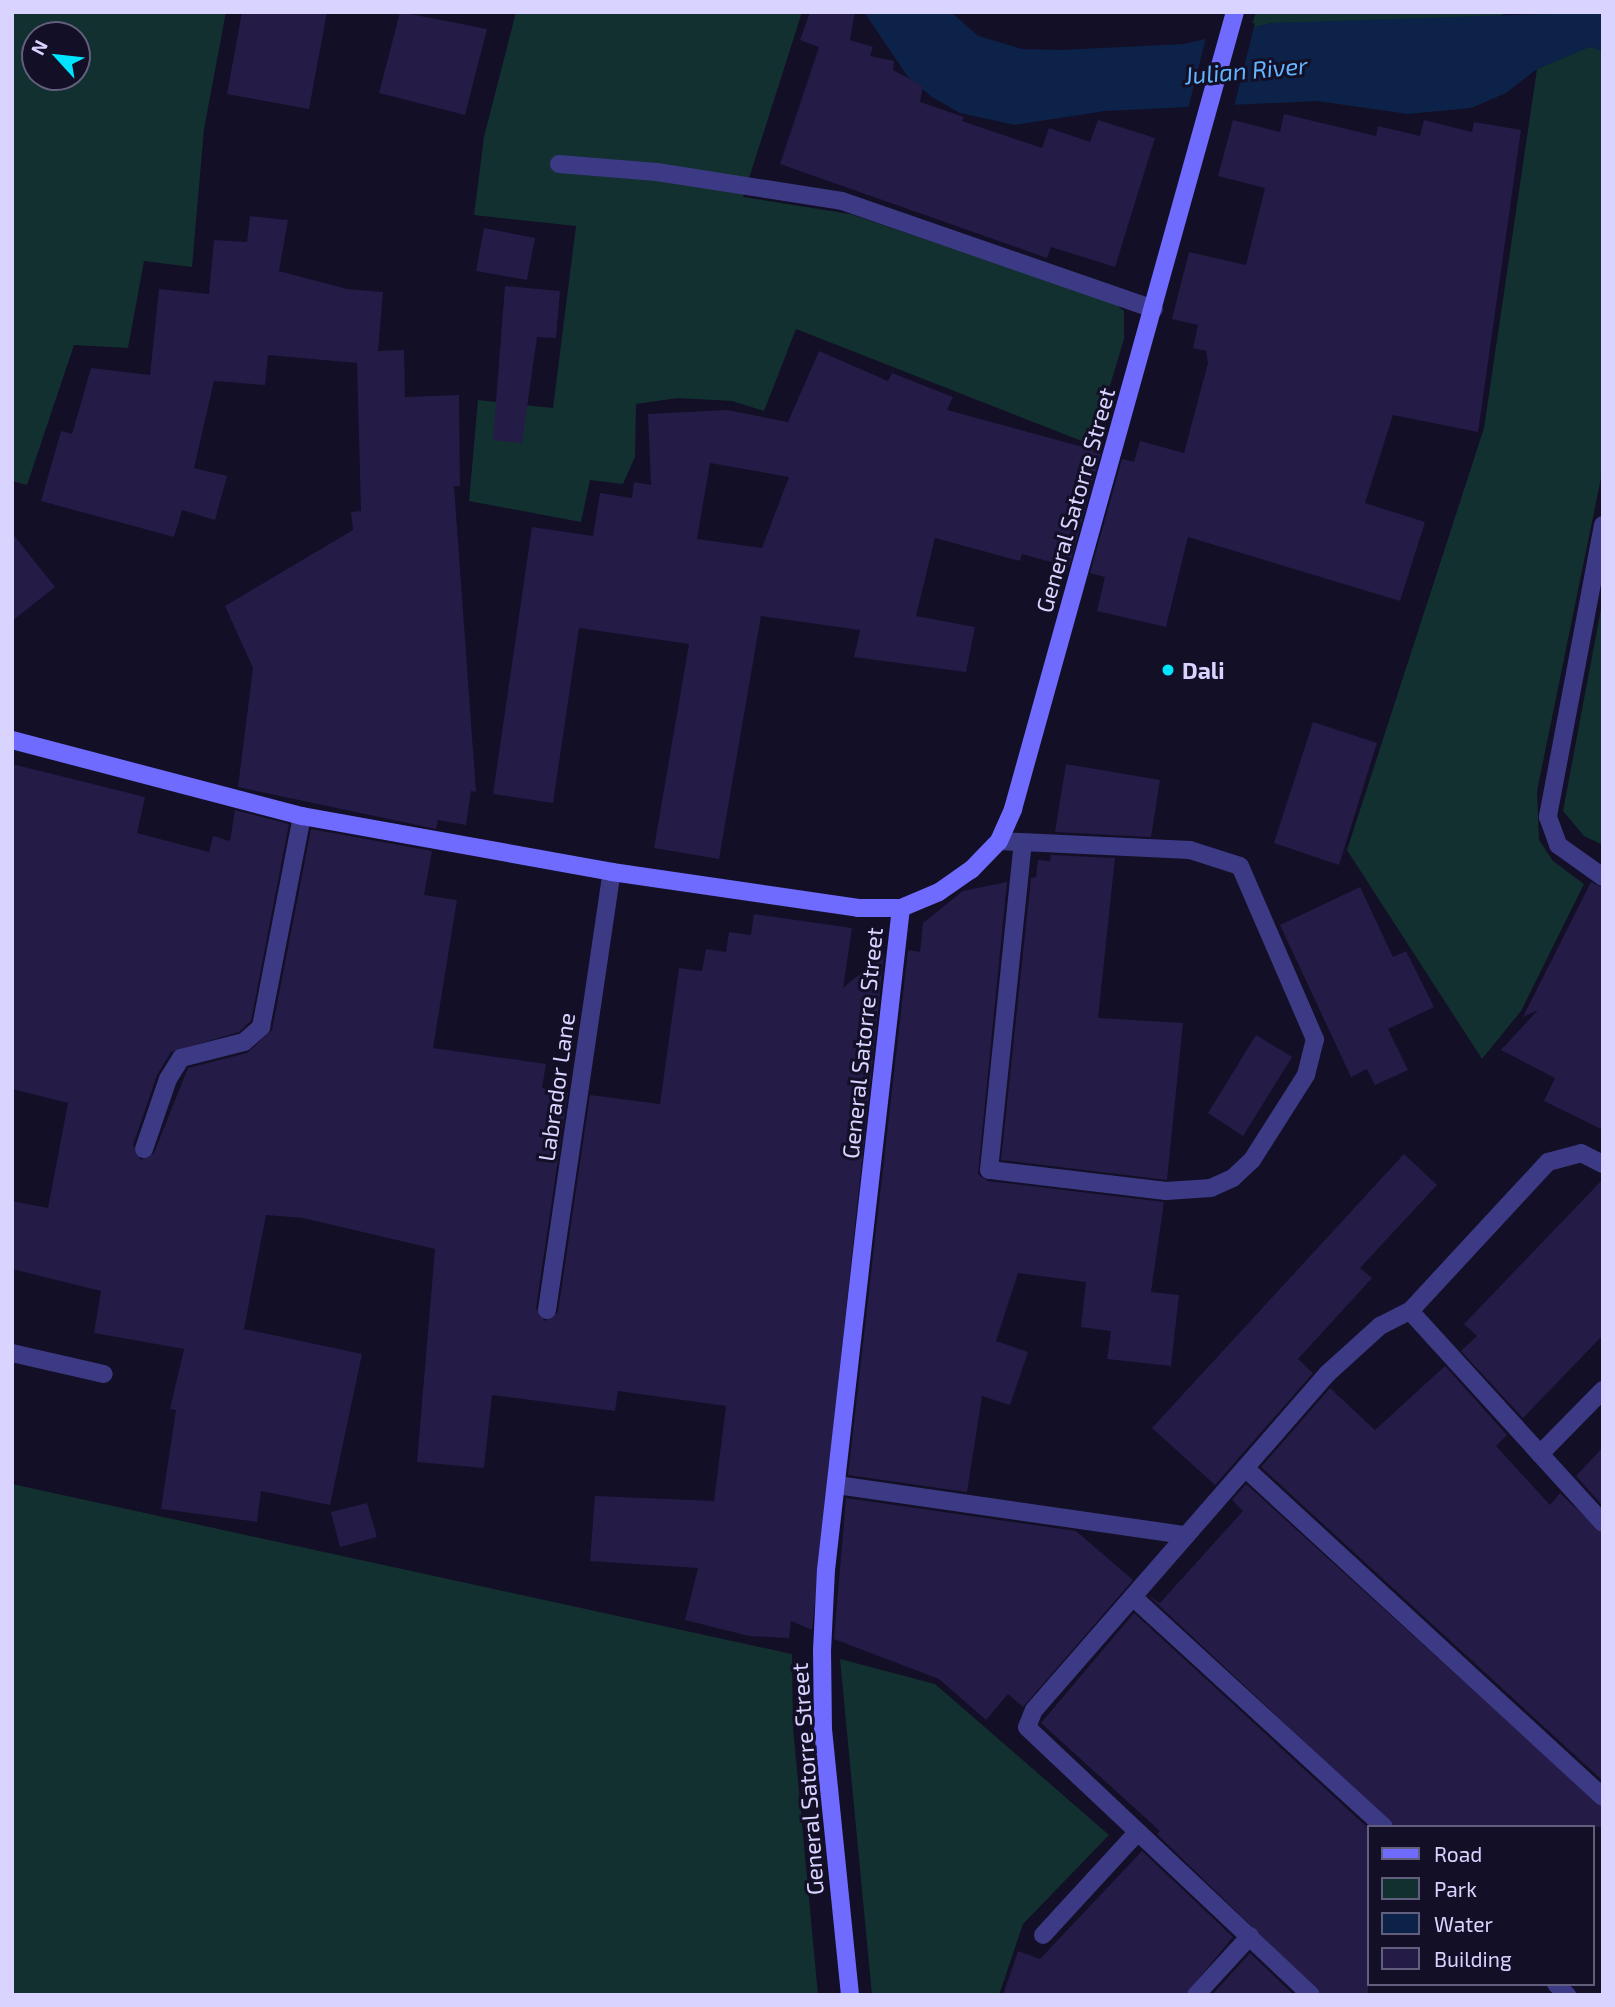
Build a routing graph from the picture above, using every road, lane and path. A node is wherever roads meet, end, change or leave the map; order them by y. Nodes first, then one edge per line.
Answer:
1 (1235, 12) edge
2 (559, 164) dead end
3 (1154, 309) junction
4 (1603, 526) edge
5 (12, 740) edge
6 (302, 816) junction
7 (999, 841) junction
8 (1023, 843) junction
9 (612, 872) junction
10 (1603, 877) edge
11 (901, 908) junction
12 (144, 1149) dead end
13 (1603, 1164) edge
14 (547, 1310) dead end
15 (1410, 1311) junction
16 (12, 1353) edge
17 (104, 1374) dead end
18 (1603, 1390) edge
19 (1540, 1454) junction
20 (1245, 1468) junction
21 (837, 1485) junction
22 (1603, 1523) edge
23 (1186, 1535) junction
24 (1133, 1597) junction
25 (1603, 1797) edge
26 (1382, 1825) edge
27 (1136, 1834) junction
28 (1043, 1935) dead end
29 (1250, 1936) junction
30 (850, 1995) edge
31 (1196, 1995) edge
32 (1311, 1995) edge

1 - 3 street, General Satorre Street
2 - 3 street
3 - 7 street, General Satorre Street
4 - 10 street
5 - 6 street
6 - 9 street
6 - 12 street
7 - 8 street
7 - 11 street, General Satorre Street
8 - 8 street
9 - 11 street
9 - 14 street, Labrador Lane
11 - 21 street, General Satorre Street
13 - 15 street
15 - 19 street
15 - 20 street
16 - 17 street
18 - 19 street
19 - 22 street
20 - 23 street
20 - 25 street
21 - 23 street
21 - 30 street, General Satorre Street
23 - 24 street
24 - 26 street
24 - 27 street
27 - 28 street
27 - 29 street
29 - 31 street
29 - 32 street

